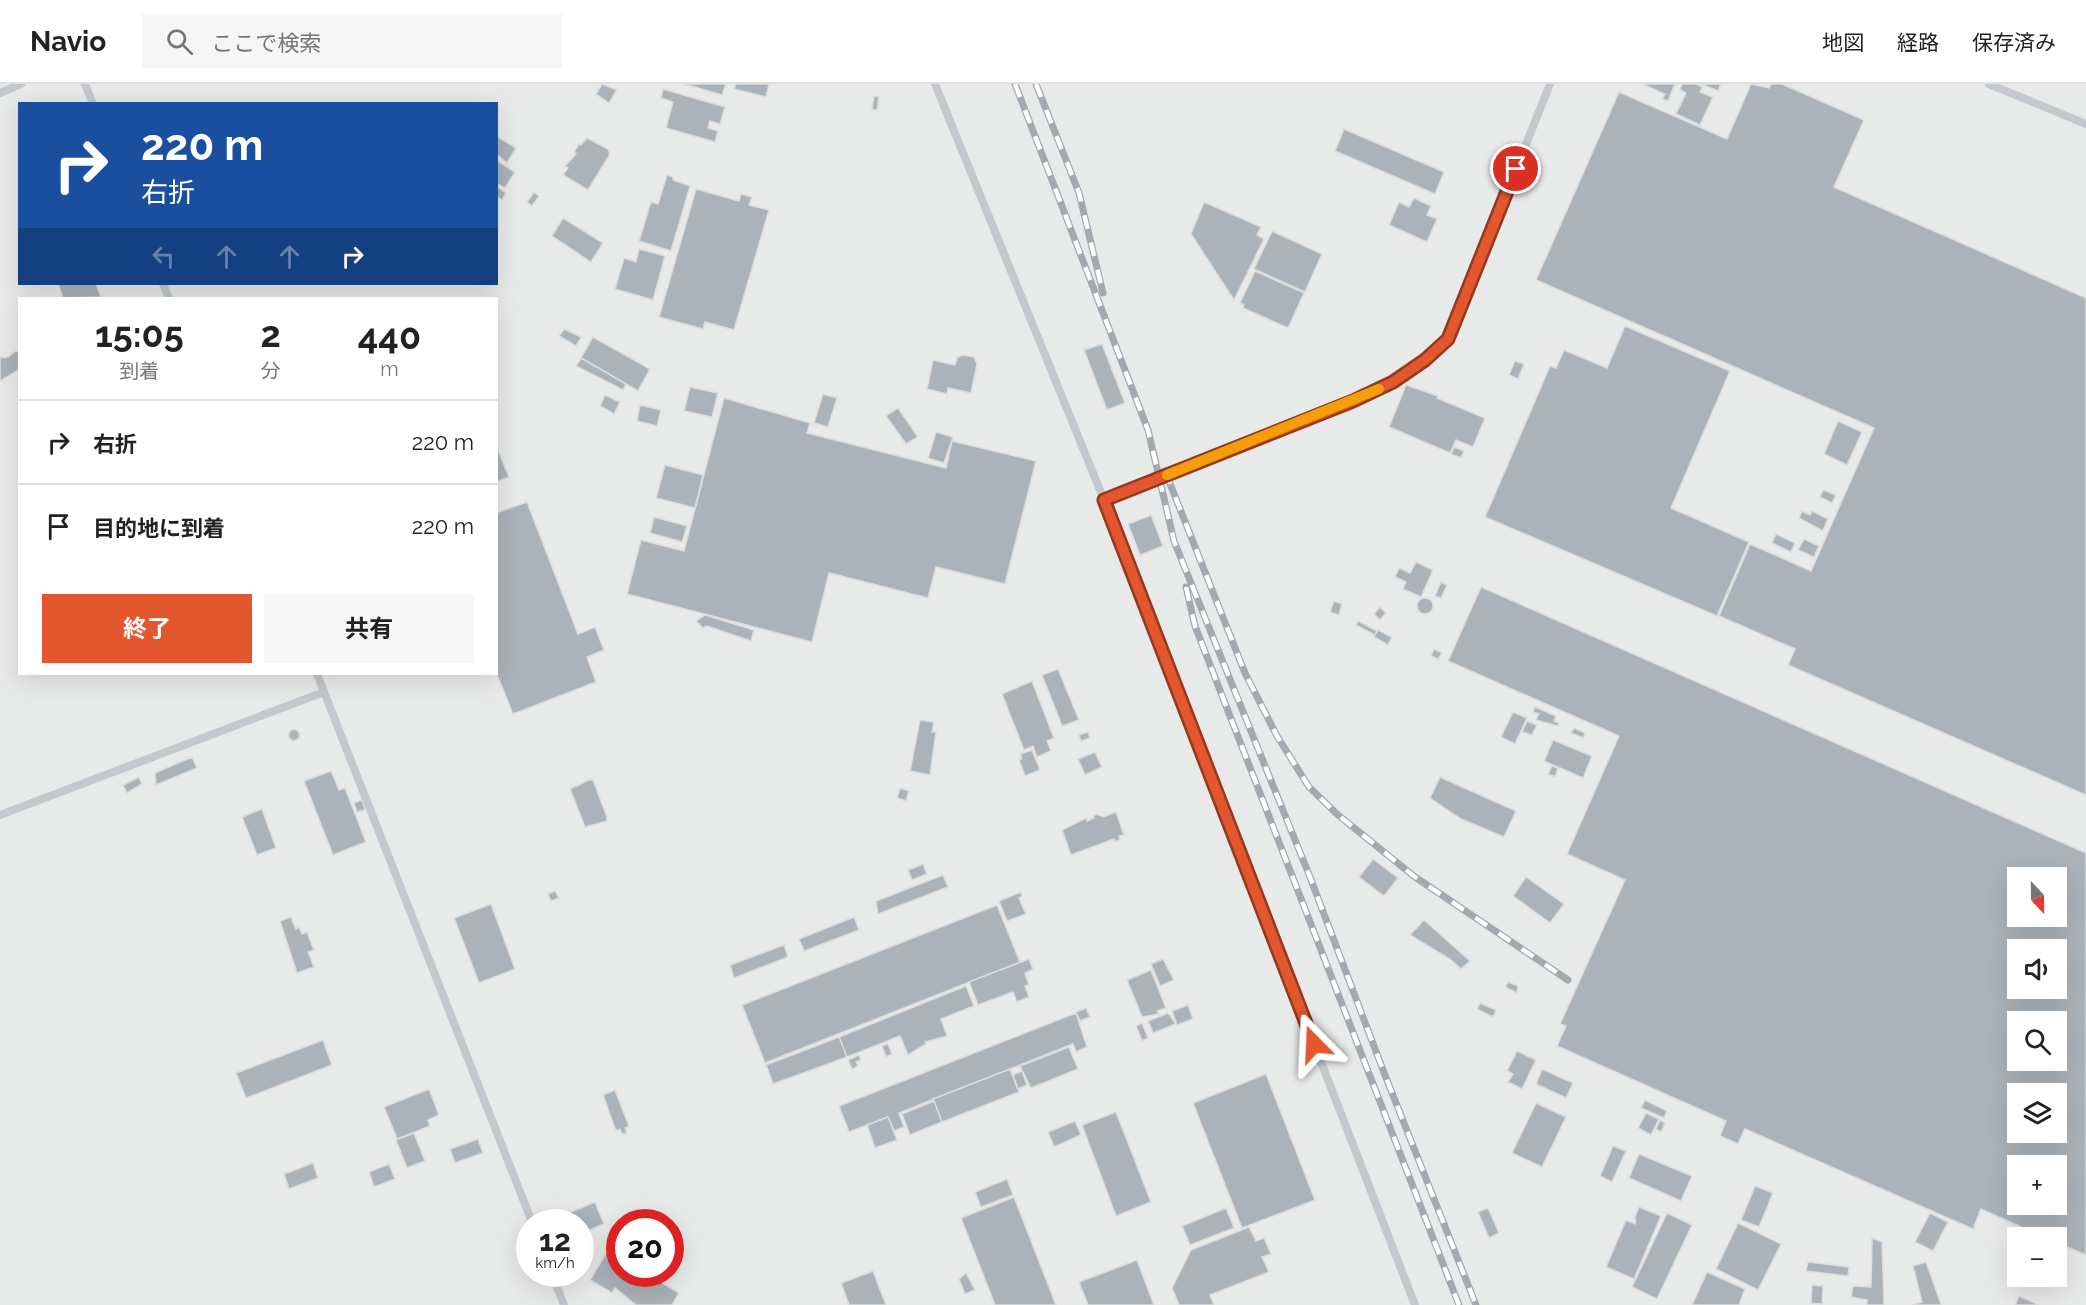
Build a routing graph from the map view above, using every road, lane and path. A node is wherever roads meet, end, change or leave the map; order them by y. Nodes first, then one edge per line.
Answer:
1 (21, 84) edge
2 (85, 84) edge
3 (935, 84) edge
4 (1551, 84) edge
5 (1989, 84) edge
6 (0, 93) edge
7 (92, 102) edge
8 (2086, 124) edge
9 (1104, 500) junction
10 (316, 675) edge
11 (324, 692) junction
12 (0, 815) edge
13 (527, 1209) edge
14 (557, 1287) edge
15 (564, 1305) edge
16 (1415, 1305) edge

1 - 6 lane
2 - 7 lane
3 - 9 lane
4 - 9 lane
5 - 8 lane
9 - 16 lane
10 - 11 lane
11 - 12 lane
11 - 13 lane
14 - 15 lane

